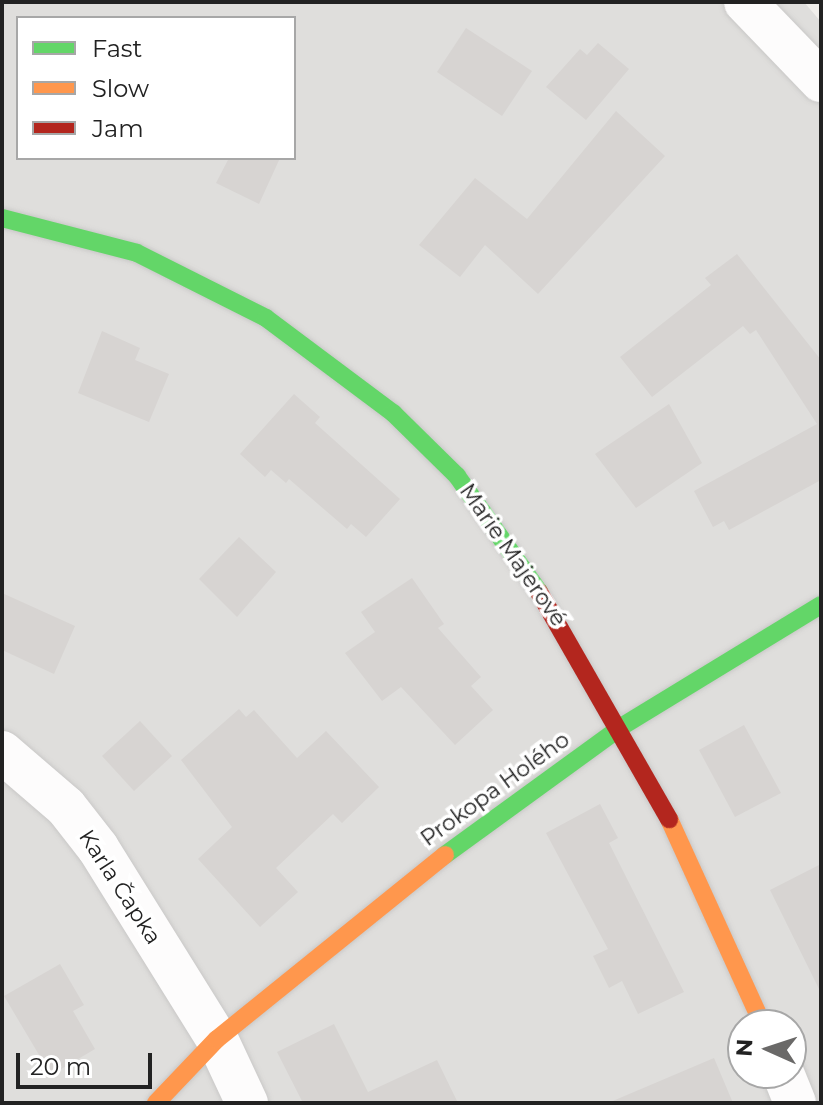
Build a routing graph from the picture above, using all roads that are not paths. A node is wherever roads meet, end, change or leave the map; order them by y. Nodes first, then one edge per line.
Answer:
1 (745, 2) edge
2 (821, 81) edge
3 (2, 218) edge
4 (821, 605) edge
5 (621, 727) junction
6 (2, 752) edge
7 (756, 1009) edge
8 (217, 1039) junction
9 (156, 1103) edge
10 (247, 1103) edge

1 - 2 street
3 - 5 street, Marie Majerové
4 - 5 street, Prokopa Holého
5 - 7 street, Marie Majerové
5 - 8 street, Prokopa Holého
6 - 8 street, Karla Čapka
8 - 9 street, Prokopa Holého
8 - 10 street, Karla Čapka

